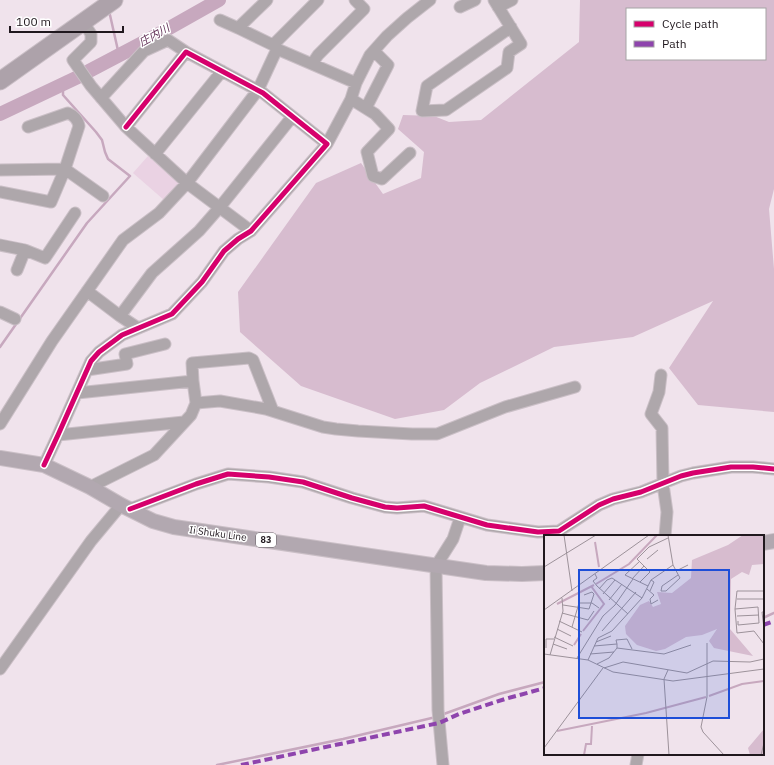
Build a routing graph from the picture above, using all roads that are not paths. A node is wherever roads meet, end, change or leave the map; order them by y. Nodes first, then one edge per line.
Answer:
1 (114, 0) edge
2 (267, 0) edge
3 (318, 0) edge
4 (355, 0) edge
5 (430, 0) edge
6 (475, 0) edge
7 (512, 0) edge
8 (496, 3) edge
9 (460, 8) dead end
10 (220, 20) dead end
11 (83, 22) junction
12 (511, 27) junction
13 (238, 28) junction
14 (275, 47) junction
15 (374, 51) junction
16 (186, 52) junction
17 (312, 64) junction
18 (222, 71) junction
19 (0, 81) edge
20 (356, 83) junction
21 (258, 90) junction
22 (101, 98) junction
23 (351, 99) junction
24 (366, 108) junction
25 (292, 116) junction
26 (126, 127) junction
27 (28, 128) dead end
28 (327, 144) junction
29 (410, 153) dead end
30 (155, 154) junction
31 (65, 169) junction
32 (0, 170) edge
33 (187, 183) junction
34 (0, 192) edge
35 (103, 196) dead end
36 (220, 206) junction
37 (75, 213) dead end
38 (251, 231) junction
39 (0, 245) edge
40 (25, 250) junction
41 (17, 270) dead end
42 (87, 291) junction
43 (0, 312) edge
44 (120, 316) junction
45 (15, 319) dead end
46 (138, 328) junction
47 (165, 344) dead end
48 (87, 370) junction
49 (661, 376) dead end
50 (194, 381) junction
51 (576, 387) dead end
52 (77, 393) junction
53 (196, 403) junction
54 (273, 411) junction
55 (184, 422) junction
56 (0, 424) edge
57 (58, 435) junction
58 (0, 458) edge
59 (44, 465) junction
60 (774, 468) edge
61 (663, 484) junction
62 (90, 487) junction
63 (125, 507) junction
64 (460, 518) junction
65 (665, 535) edge
66 (774, 541) edge
67 (764, 543) edge
68 (436, 566) junction
69 (544, 573) edge
70 (0, 669) edge
71 (638, 755) edge
72 (443, 765) edge
73 (636, 765) edge

1 - 11 highway
2 - 13 street
3 - 14 street
4 - 17 street
5 - 15 street
6 - 9 street
7 - 8 street
8 - 12 street
10 - 13 street
11 - 19 highway
11 - 22 street
12 - 12 street
13 - 14 street
14 - 17 street
14 - 21 street
15 - 20 street
15 - 24 street
16 - 18 street
16 - 22 street
16 - 26 street
17 - 20 street
18 - 21 street
18 - 30 street
20 - 23 street
21 - 25 street
21 - 33 street
22 - 26 street
23 - 24 street
23 - 28 street
24 - 29 street
25 - 28 street
25 - 36 street
26 - 30 street
27 - 31 street
28 - 38 street
30 - 33 street
31 - 32 street
31 - 34 street
31 - 35 street
33 - 36 street
33 - 42 street
36 - 38 street
36 - 44 street
37 - 40 street
38 - 46 street
39 - 40 street
40 - 41 street
42 - 44 street
42 - 56 street
43 - 45 street
44 - 46 street
46 - 48 street
47 - 48 street
48 - 52 street
49 - 61 street
50 - 52 street
50 - 53 street
50 - 54 street
51 - 54 street
52 - 57 street
53 - 54 street
53 - 55 street
55 - 57 street
55 - 62 street
57 - 59 street
58 - 59 main road, Ii Shuku Line / 83
59 - 62 main road, Ii Shuku Line / 83
60 - 61 street
61 - 64 street
61 - 65 street
62 - 63 main road, Ii Shuku Line / 83
63 - 64 street
63 - 68 main road, Ii Shuku Line / 83
63 - 70 street
64 - 68 street
66 - 67 main road
68 - 69 main road, Ii Shuku Line / 83
68 - 72 street
71 - 73 street

